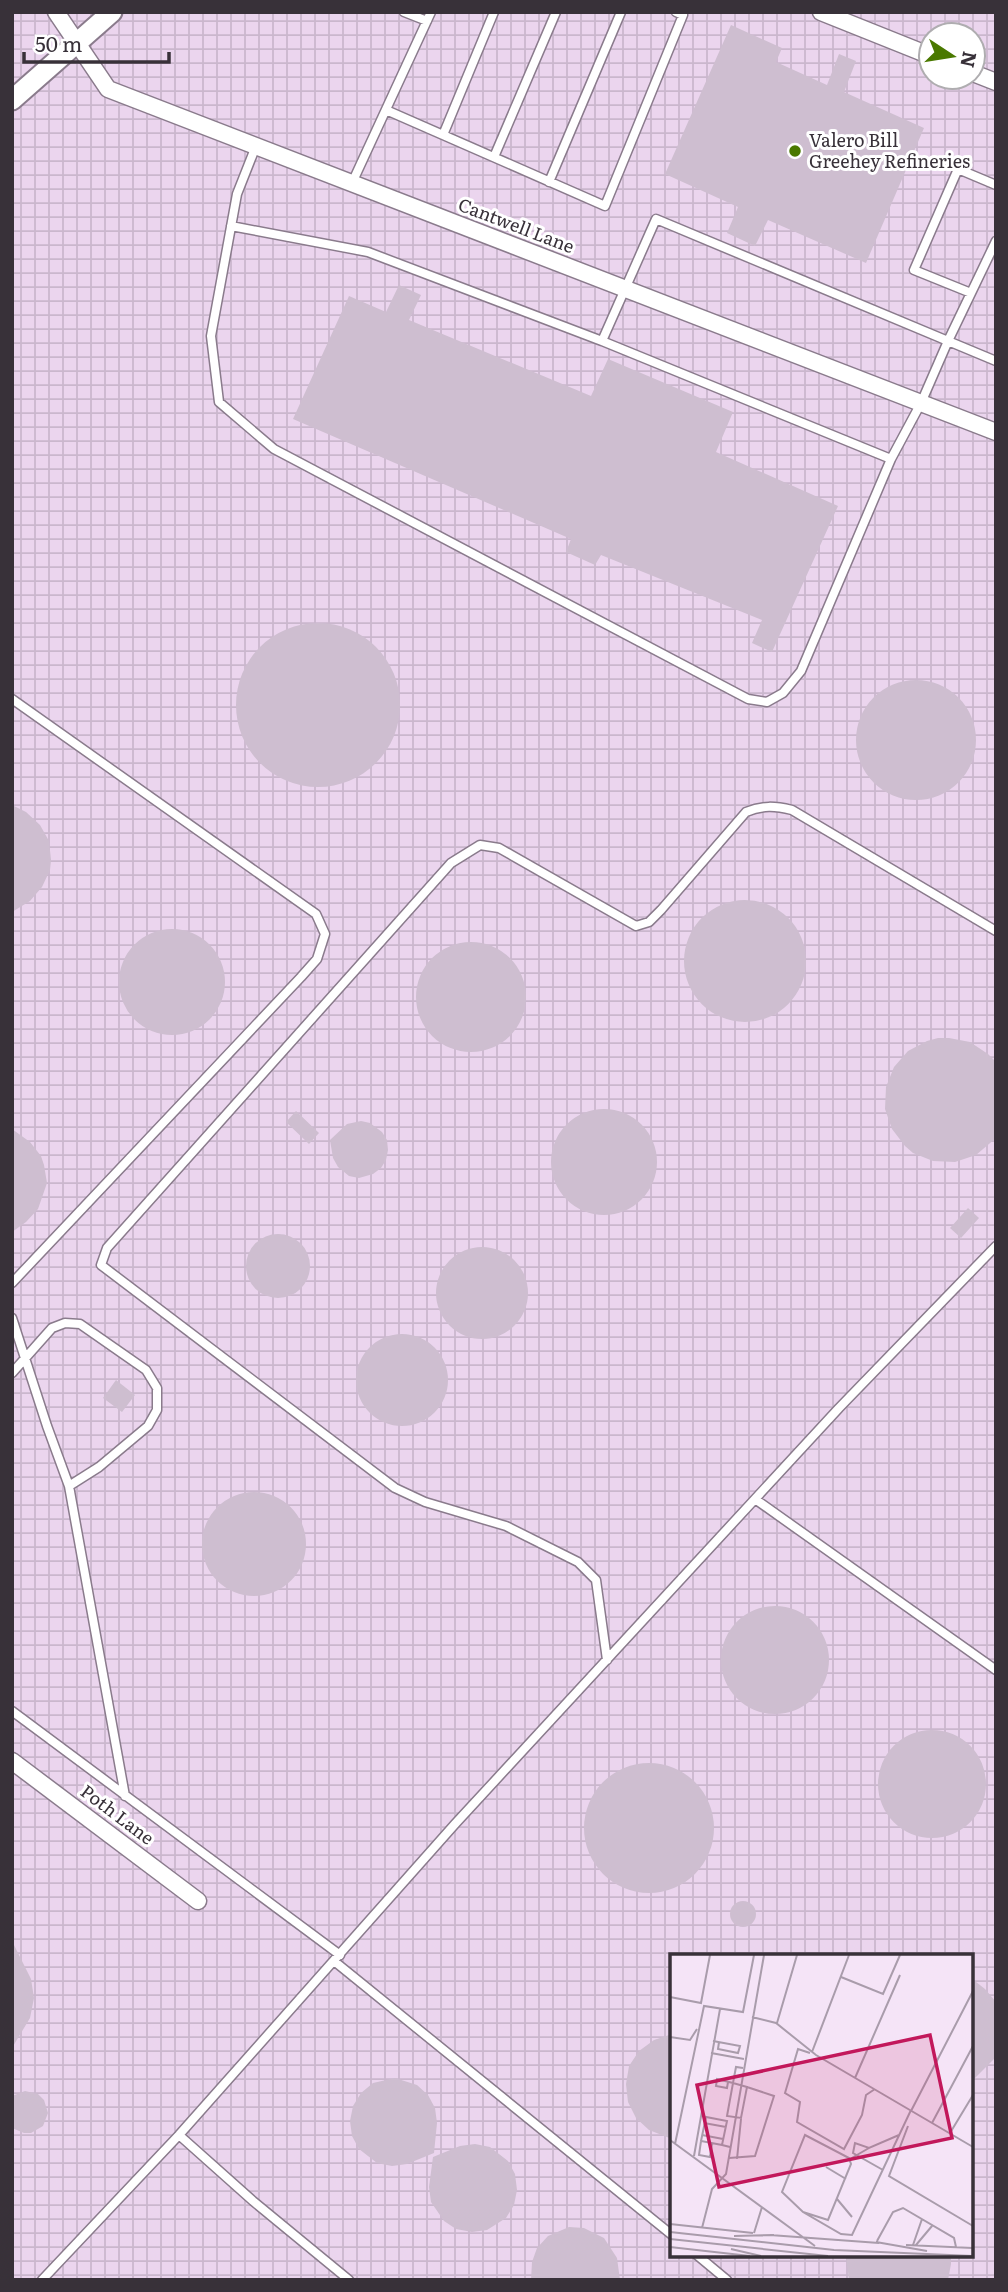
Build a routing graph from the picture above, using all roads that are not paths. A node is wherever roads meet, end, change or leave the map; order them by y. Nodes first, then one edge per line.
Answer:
1 (56, 12) edge
2 (111, 12) edge
3 (404, 12) edge
4 (494, 12) edge
5 (556, 12) edge
6 (621, 12) edge
7 (676, 12) edge
8 (821, 12) edge
9 (429, 17) edge
10 (77, 41) junction
11 (917, 50) edge
12 (12, 100) edge
13 (386, 110) junction
14 (443, 135) junction
15 (256, 146) junction
16 (494, 157) junction
17 (549, 181) junction
18 (352, 183) junction
19 (996, 185) edge
20 (231, 226) junction
21 (996, 241) edge
22 (627, 289) junction
23 (971, 293) junction
24 (602, 341) junction
25 (948, 341) junction
26 (996, 361) edge
27 (920, 403) junction
28 (996, 432) edge
29 (891, 459) junction
30 (12, 699) edge
31 (996, 931) edge
32 (996, 1246) edge
33 (12, 1283) edge
34 (12, 1318) edge
35 (25, 1359) junction
36 (12, 1373) edge
37 (69, 1486) junction
38 (755, 1499) junction
39 (607, 1660) junction
40 (996, 1670) edge
41 (12, 1711) edge
42 (12, 1760) edge
43 (125, 1796) junction
44 (198, 1900) dead end
45 (337, 1958) junction
46 (179, 2135) junction
47 (670, 2233) edge
48 (699, 2257) edge
49 (44, 2279) edge
50 (349, 2280) edge
51 (727, 2280) edge

1 - 10 street, Cantwell Lane
2 - 10 street
3 - 9 lane
4 - 14 lane
5 - 16 lane
6 - 17 lane
7 - 17 lane
8 - 11 street
9 - 13 lane
10 - 12 street
10 - 15 street, Cantwell Lane
13 - 14 lane
13 - 18 lane
14 - 16 lane
15 - 18 street, Cantwell Lane
15 - 20 lane
16 - 17 lane
18 - 22 street, Cantwell Lane
19 - 23 lane
20 - 24 lane
20 - 29 lane
21 - 23 lane
22 - 24 lane
22 - 25 lane
22 - 27 street, Cantwell Lane
23 - 25 lane
24 - 29 lane
25 - 26 lane
25 - 27 lane
27 - 28 street, Cantwell Lane
27 - 29 lane
30 - 33 lane
31 - 39 lane
32 - 38 lane
34 - 35 lane
35 - 36 lane
35 - 37 lane
35 - 37 lane
37 - 43 lane
38 - 39 lane
38 - 40 lane
39 - 45 lane
41 - 43 lane
42 - 44 street, Poth Lane
43 - 45 lane
45 - 46 lane
45 - 47 lane
46 - 49 lane
46 - 50 lane
48 - 51 lane

